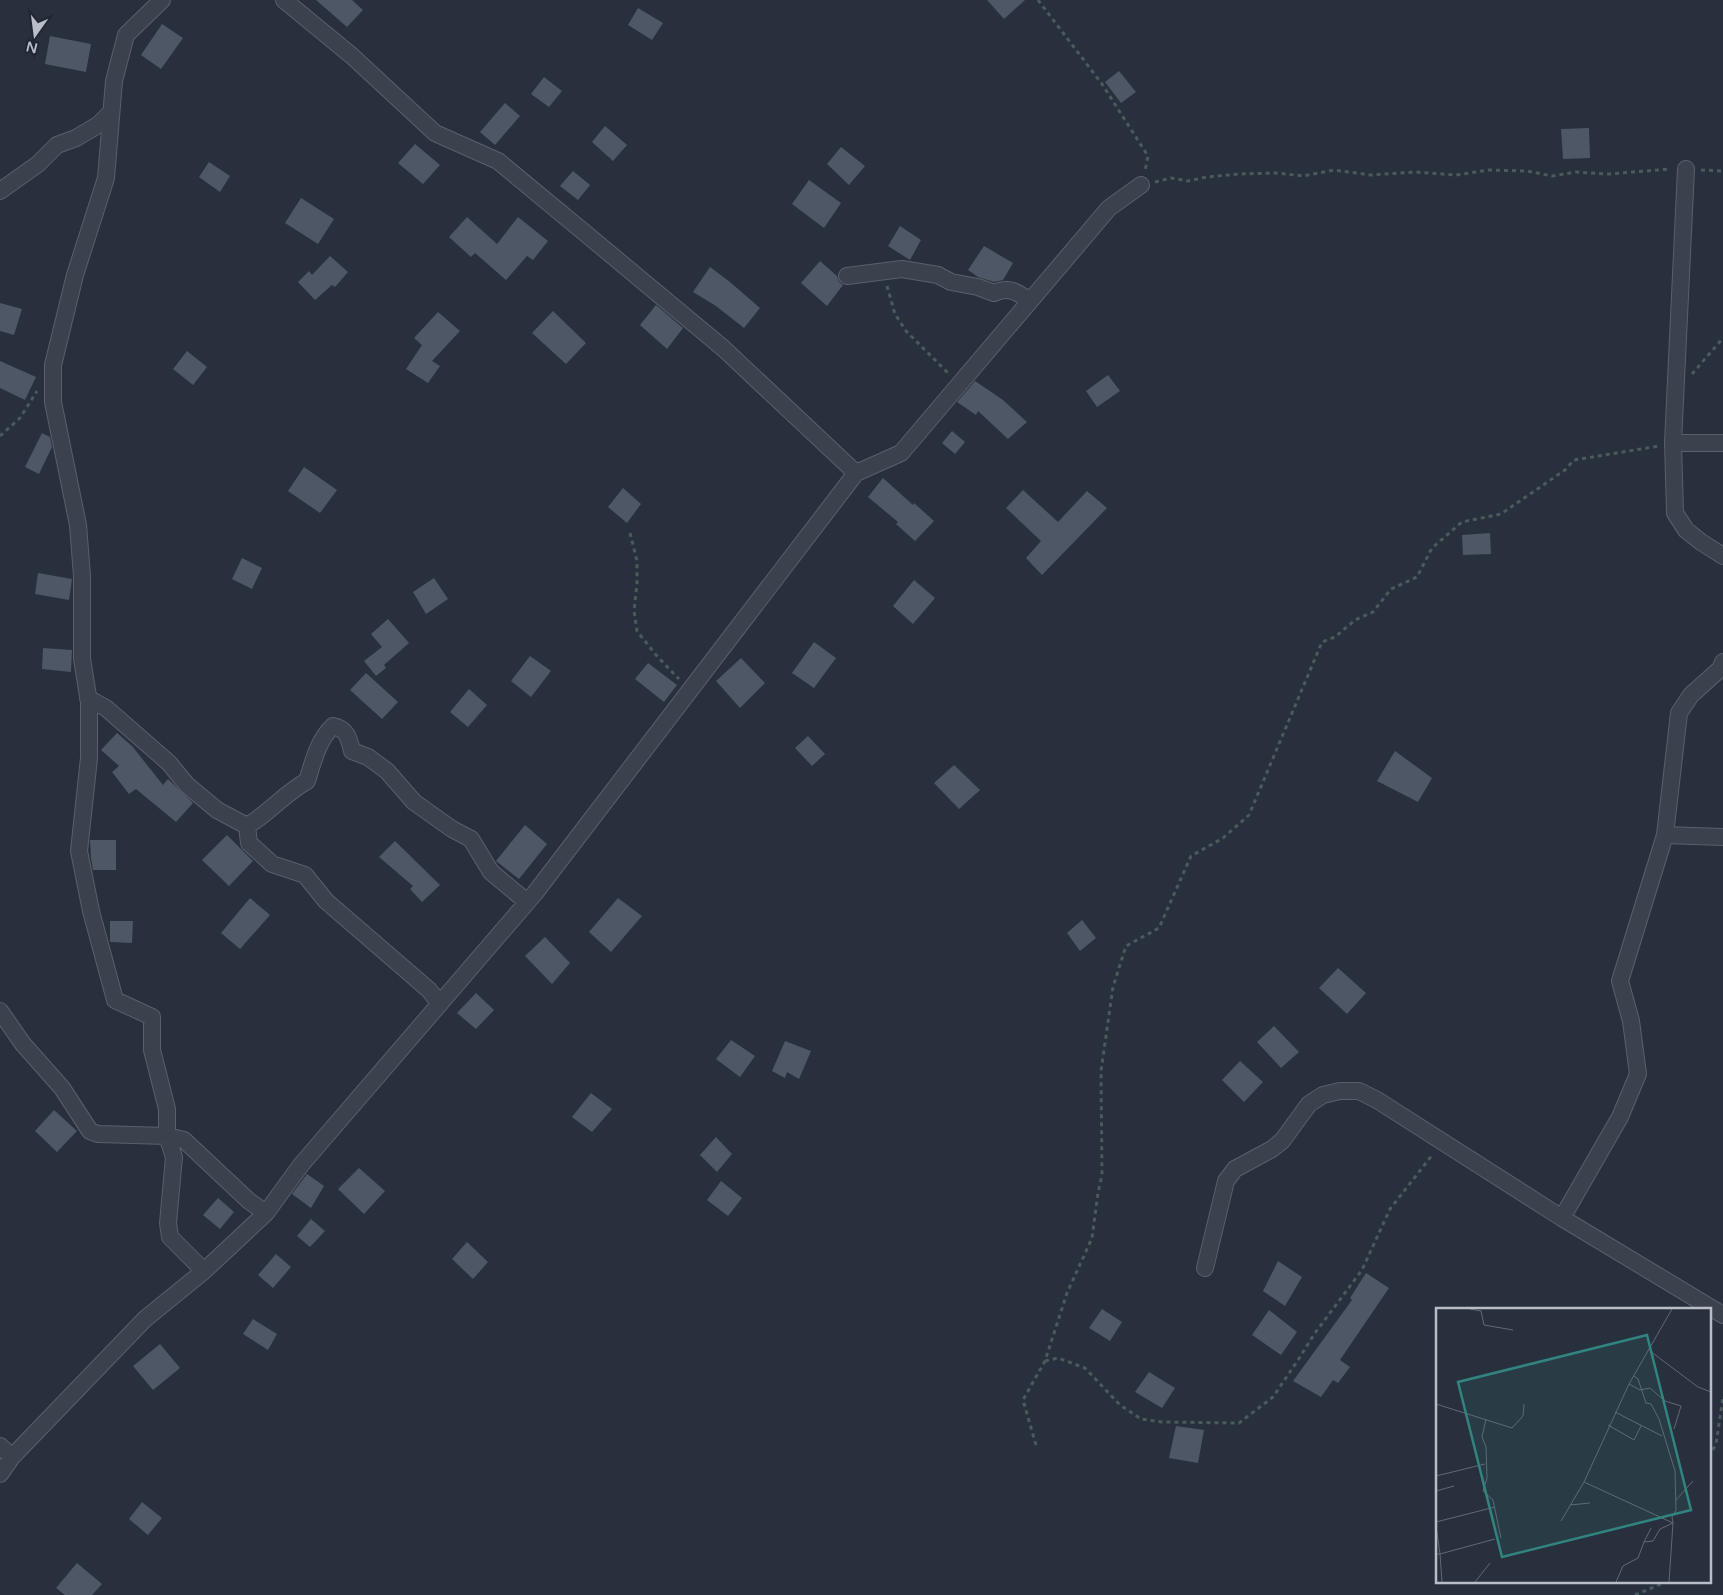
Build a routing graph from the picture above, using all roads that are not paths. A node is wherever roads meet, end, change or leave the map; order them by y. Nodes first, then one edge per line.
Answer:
1 (162, 0) edge
2 (284, 0) edge
3 (111, 112) junction
4 (1686, 169) road end
5 (1141, 185) road end
6 (0, 192) edge
7 (847, 276) dead end
8 (1030, 301) junction
9 (1673, 443) junction
10 (1723, 443) edge
11 (856, 473) junction
12 (1723, 556) edge
13 (1723, 662) edge
14 (88, 698) junction
15 (247, 826) junction
16 (1665, 835) junction
17 (1723, 837) edge
18 (527, 902) junction
19 (440, 1004) junction
20 (0, 1011) edge
21 (167, 1136) junction
22 (266, 1213) junction
23 (1562, 1218) junction
24 (1205, 1268) dead end
25 (204, 1270) junction
26 (1723, 1315) edge
27 (6, 1452) edge
28 (0, 1474) edge

1 - 3 street
2 - 11 street
3 - 6 street
3 - 14 street
4 - 9 street
5 - 8 street
7 - 8 street
8 - 11 street
9 - 10 street
9 - 12 street
11 - 18 street
13 - 16 street
14 - 15 street
14 - 21 street
15 - 18 street
15 - 19 street
16 - 17 street
16 - 23 street
18 - 19 street
19 - 22 street
20 - 21 street
21 - 22 street
21 - 25 street
22 - 25 street
23 - 24 street
23 - 26 street
25 - 27 street
27 - 28 street

